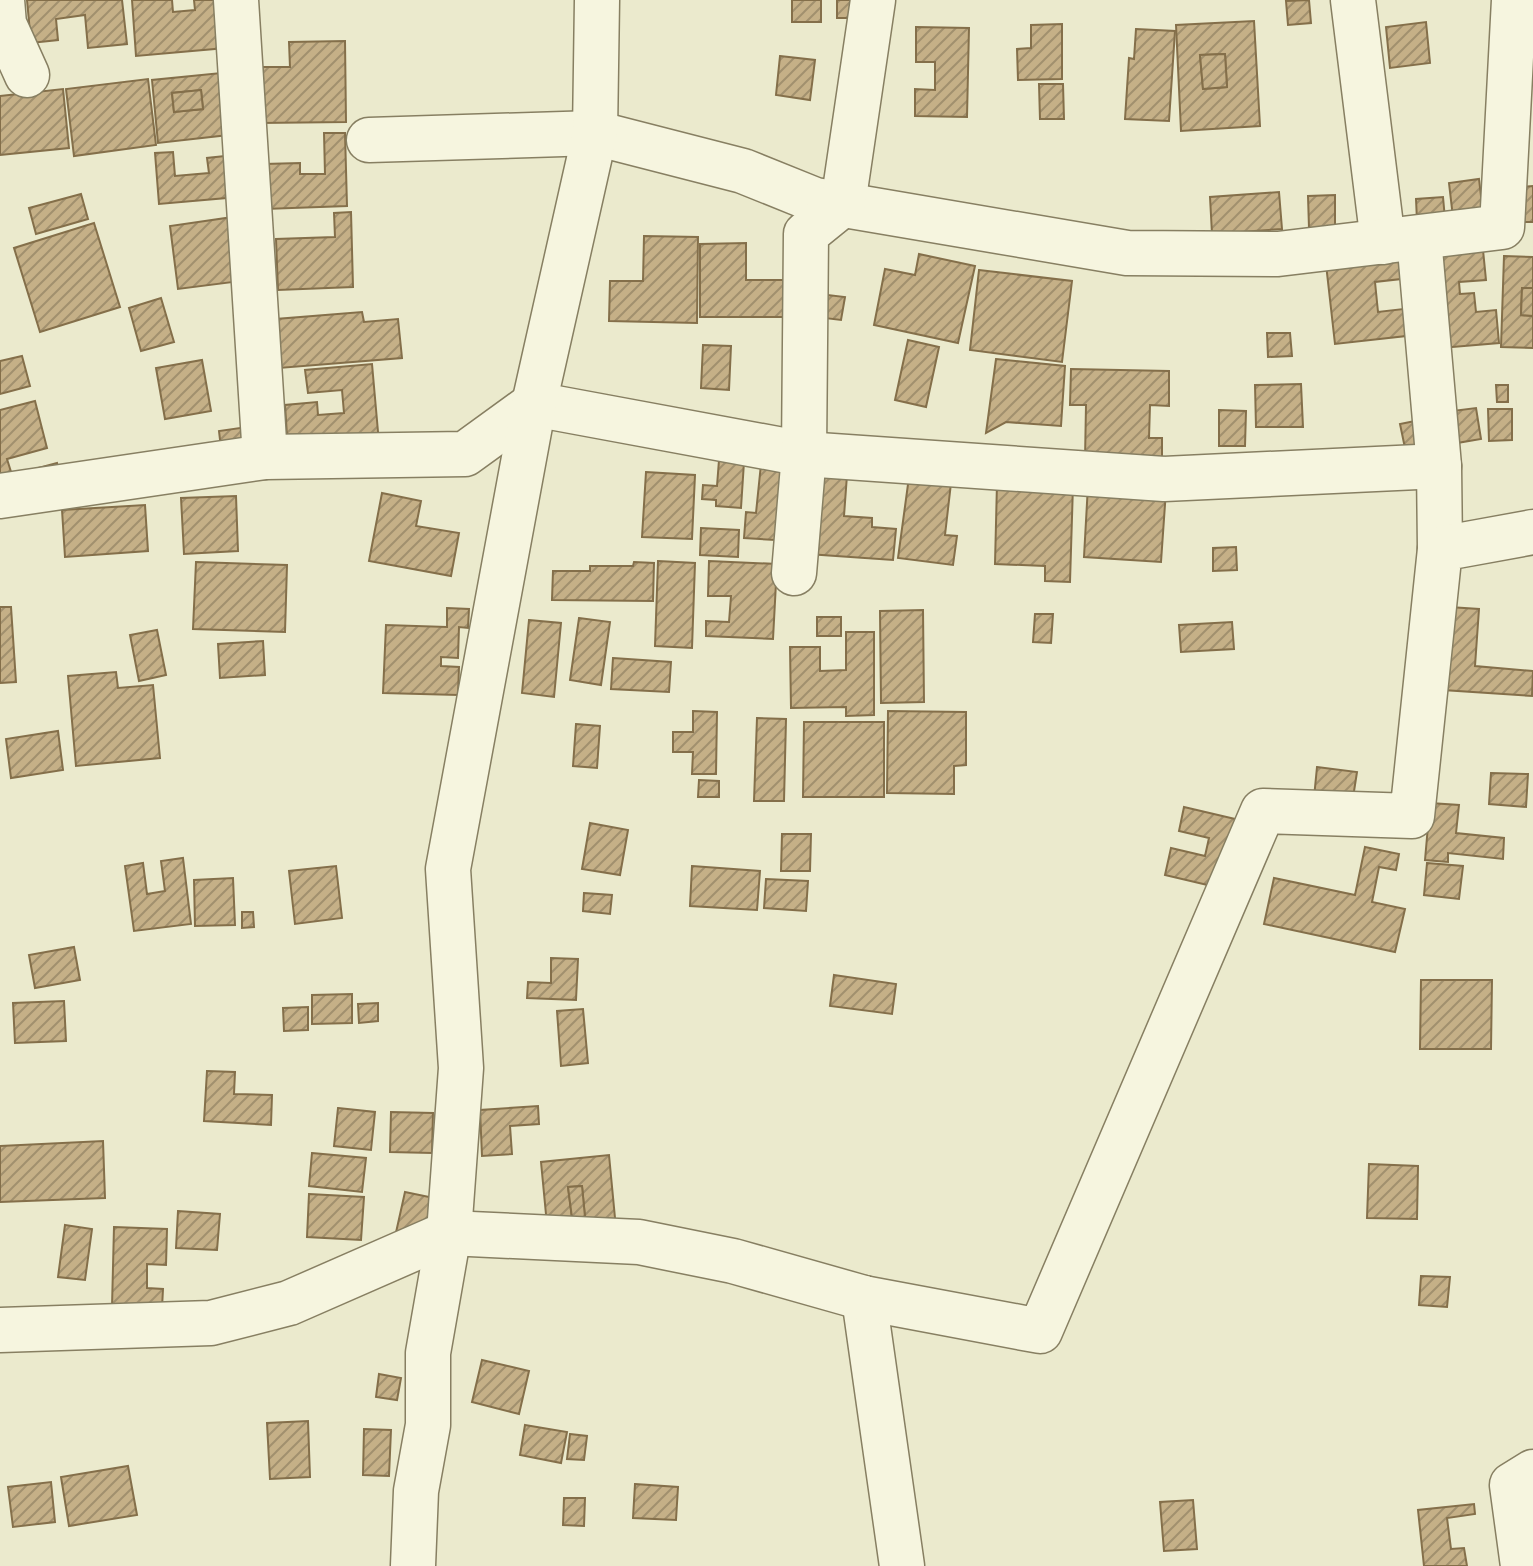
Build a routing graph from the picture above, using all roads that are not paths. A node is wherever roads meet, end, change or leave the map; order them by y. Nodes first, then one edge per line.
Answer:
1 (2, 0) edge
2 (236, 0) edge
3 (597, 0) edge
4 (873, 0) edge
5 (1353, 0) edge
6 (1514, 0) edge
7 (27, 75) dead end
8 (595, 133) junction
9 (369, 140) dead end
10 (843, 204) junction
11 (1401, 240) junction
12 (534, 404) junction
13 (804, 454) junction
14 (265, 457) junction
15 (1439, 466) junction
16 (0, 496) edge
17 (1533, 532) edge
18 (1440, 549) junction
19 (794, 573) dead end
20 (449, 1233) junction
21 (864, 1298) junction
22 (0, 1330) edge
23 (1533, 1472) edge
24 (413, 1566) edge
25 (902, 1566) edge
26 (1523, 1566) edge

1 - 7 street
2 - 14 street
3 - 8 street
4 - 10 street
5 - 11 street
6 - 11 street
8 - 9 street
8 - 10 street
8 - 12 street
10 - 11 street
10 - 13 street
11 - 15 street
12 - 13 street
12 - 14 street
12 - 20 street
13 - 15 street
13 - 19 street
14 - 16 street
15 - 18 street
17 - 18 street
18 - 21 street
20 - 21 street
20 - 22 street
20 - 24 street
21 - 25 street
23 - 26 street

